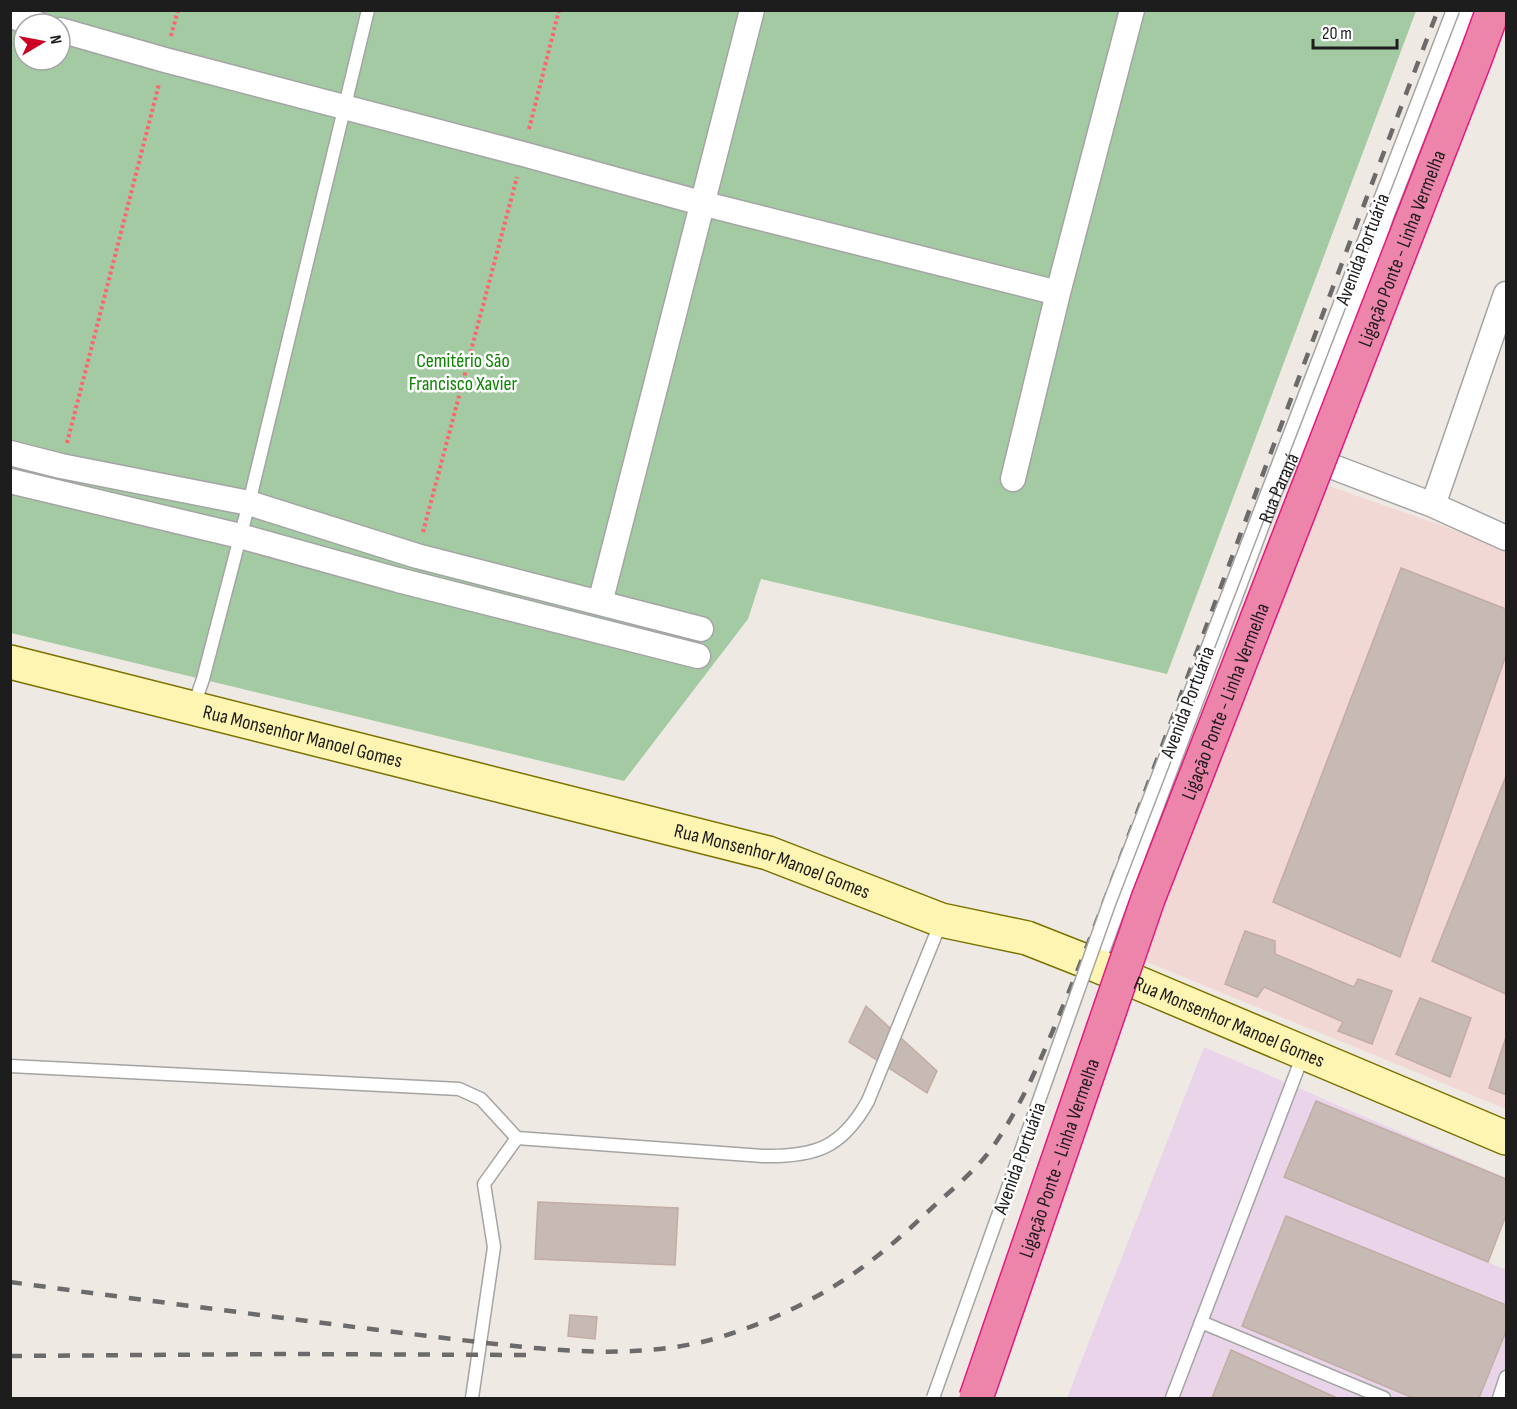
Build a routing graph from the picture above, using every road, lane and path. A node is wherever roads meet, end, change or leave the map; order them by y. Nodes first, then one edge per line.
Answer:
1 (178, 10) edge
2 (368, 10) edge
3 (559, 10) edge
4 (752, 10) edge
5 (1132, 10) edge
6 (1453, 10) edge
7 (1462, 10) edge
8 (1493, 10) edge
9 (72, 33) edge
10 (165, 60) junction
11 (344, 106) junction
12 (523, 154) junction
13 (701, 203) junction
14 (1058, 293) junction
15 (1506, 294) edge
16 (1294, 452) junction
17 (10, 453) edge
18 (62, 466) junction
19 (1013, 479) dead end
20 (10, 481) edge
21 (249, 503) junction
22 (1433, 505) junction
23 (240, 536) junction
24 (1506, 538) edge
25 (417, 556) junction
26 (600, 603) junction
27 (701, 629) dead end
28 (698, 656) dead end
29 (10, 662) edge
30 (193, 708) junction
31 (941, 920) junction
32 (1098, 966) junction
33 (1303, 1053) junction
34 (10, 1066) edge
35 (517, 1138) junction
36 (1506, 1138) edge
37 (1201, 1322) junction
38 (1506, 1377) edge
39 (472, 1398) edge
40 (933, 1398) edge
41 (976, 1398) edge
42 (1172, 1398) edge
43 (1384, 1398) edge
44 (1499, 1398) edge

1 - 10 path
2 - 11 lane
3 - 12 path
4 - 13 street
5 - 14 street
6 - 40 lane, Avenida Portuária, bridge
7 - 16 street, Rua Paraná
8 - 41 highway, Ligação Ponte - Linha Vermelha, bridge
9 - 10 street
10 - 11 street
10 - 18 path
11 - 12 street
11 - 21 lane
12 - 13 street
12 - 25 path
13 - 14 street
13 - 26 street
14 - 19 street
15 - 22 street
16 - 22 street
16 - 32 lane, Rua Paraná
17 - 18 street
18 - 21 street
20 - 23 street
21 - 23 lane
21 - 25 street
22 - 24 street
23 - 28 street
23 - 30 lane
25 - 26 street
26 - 27 street
29 - 30 street, Rua Monsenhor Manoel Gomes
30 - 31 street, Rua Monsenhor Manoel Gomes
31 - 32 street, Rua Monsenhor Manoel Gomes
31 - 35 lane
32 - 33 street, Rua Monsenhor Manoel Gomes
33 - 36 street, Rua Monsenhor Manoel Gomes
33 - 37 lane
34 - 35 lane
35 - 39 lane
37 - 42 lane
37 - 43 lane
38 - 44 lane

